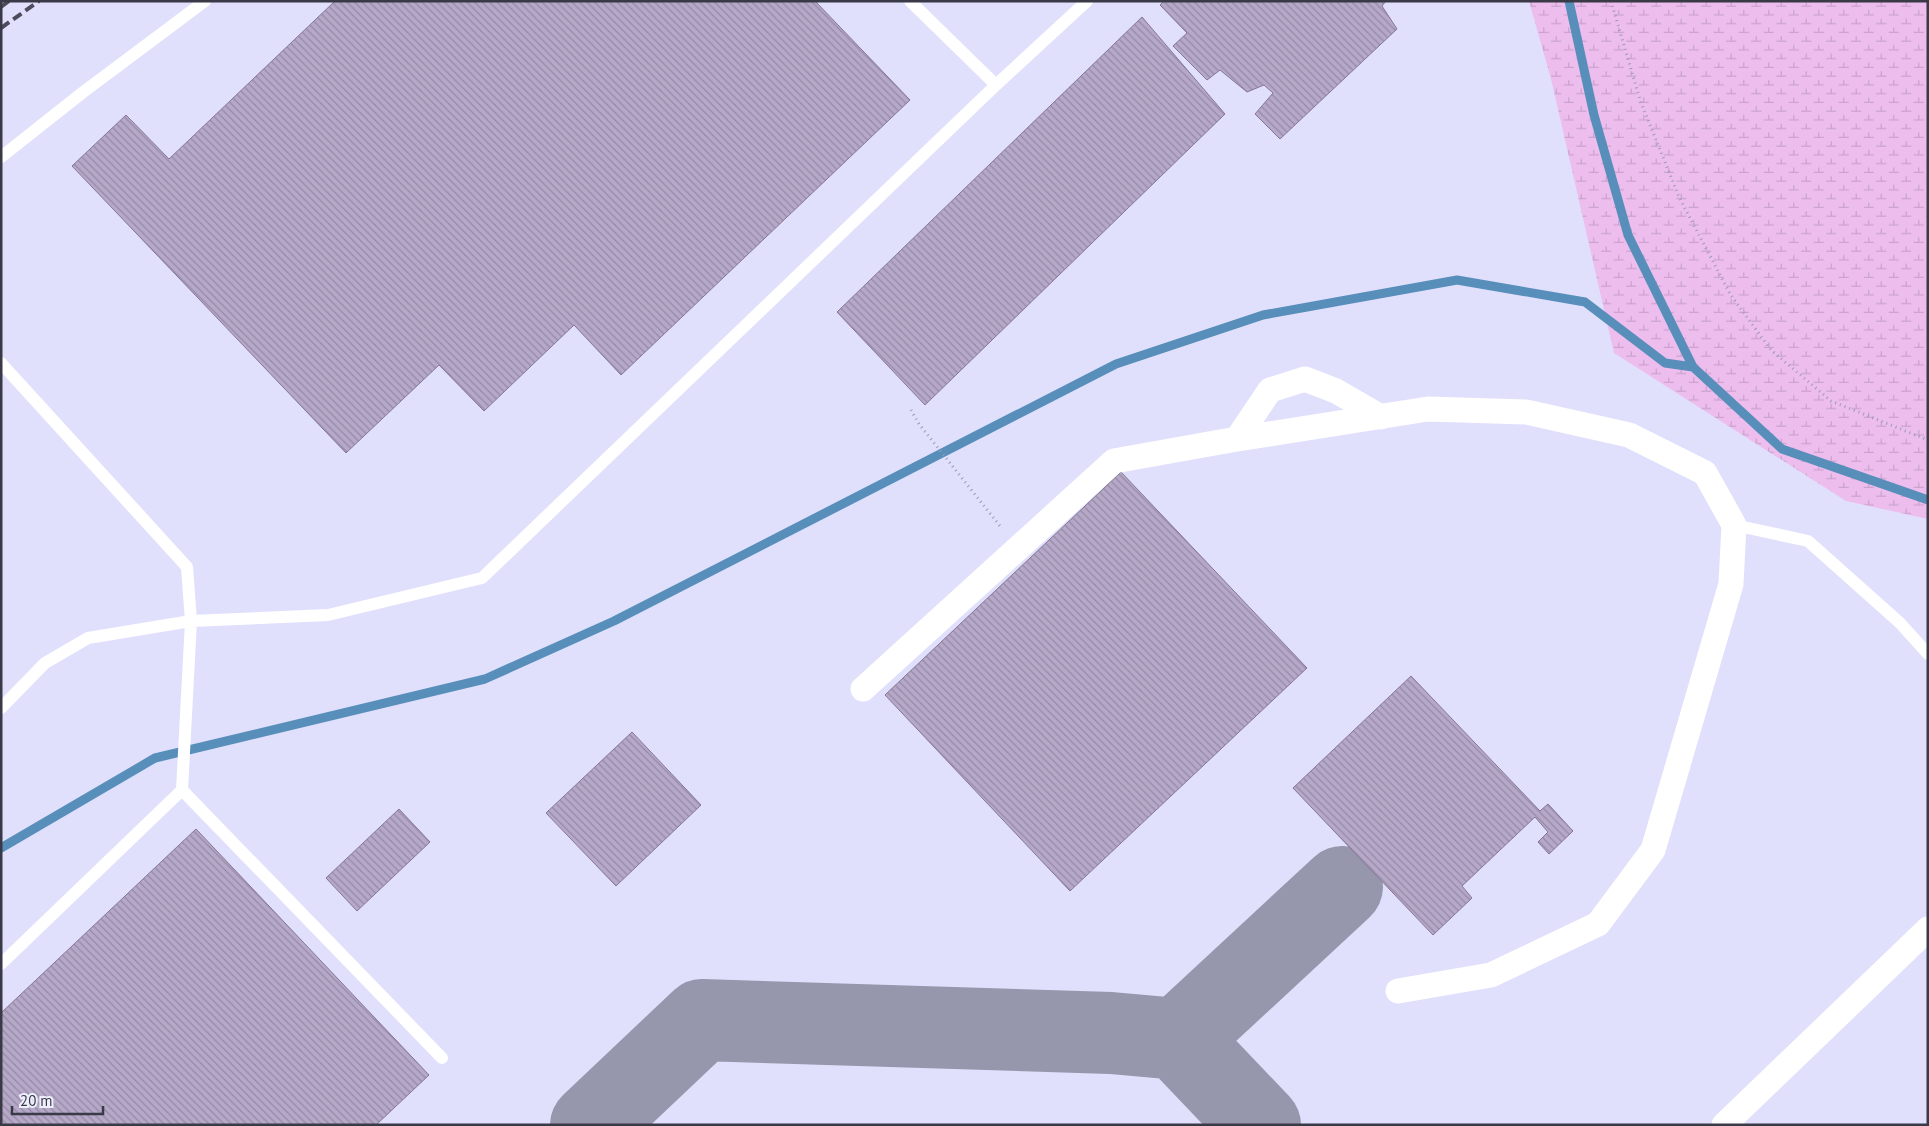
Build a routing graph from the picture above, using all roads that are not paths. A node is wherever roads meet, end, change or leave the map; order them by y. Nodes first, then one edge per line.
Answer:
1 (205, 1) edge
2 (910, 1) edge
3 (1087, 1) edge
4 (996, 85) junction
5 (1, 157) edge
6 (1, 363) edge
7 (1381, 417) junction
8 (1237, 439) junction
9 (1734, 526) junction
10 (191, 621) junction
11 (1928, 654) edge
12 (863, 689) dead end
13 (1, 708) edge
14 (182, 790) junction
15 (1928, 929) edge
16 (1, 964) edge
17 (1398, 991) dead end
18 (442, 1058) dead end
19 (1724, 1125) edge

1 - 5 lane
2 - 4 lane
3 - 4 lane
4 - 10 lane
6 - 10 lane
7 - 8 street
7 - 8 street
7 - 9 street
8 - 12 street
9 - 11 lane
9 - 17 street
10 - 13 lane
10 - 14 lane
14 - 16 lane
14 - 18 lane
15 - 19 street

